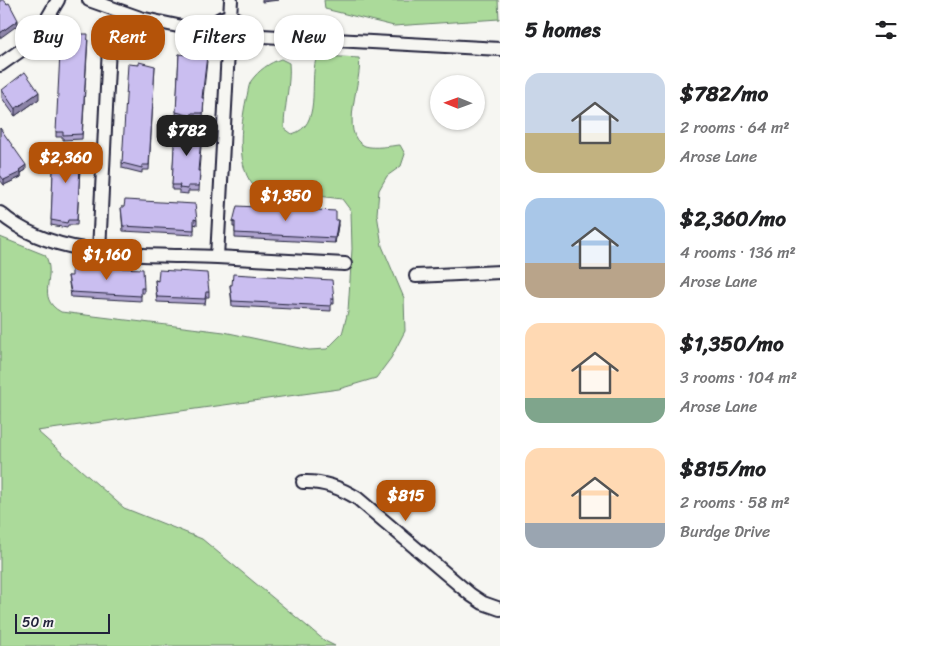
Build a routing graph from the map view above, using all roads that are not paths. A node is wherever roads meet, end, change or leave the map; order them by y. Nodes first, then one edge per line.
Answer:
1 (58, 0) edge
2 (89, 0) edge
3 (231, 0) edge
4 (230, 15) edge
5 (175, 25) edge
6 (264, 36) edge
7 (500, 49) edge
8 (108, 60) edge
9 (228, 60) edge
10 (0, 65) edge
11 (0, 213) edge
12 (99, 251) junction
13 (217, 257) junction
14 (345, 264) dead end
15 (500, 272) edge
16 (416, 276) dead end
17 (303, 482) dead end
18 (500, 608) edge

1 - 10 street
2 - 5 street
3 - 4 street
6 - 7 street
8 - 12 street
9 - 13 street
11 - 12 street
12 - 13 street
13 - 14 street
15 - 16 street
17 - 18 street

